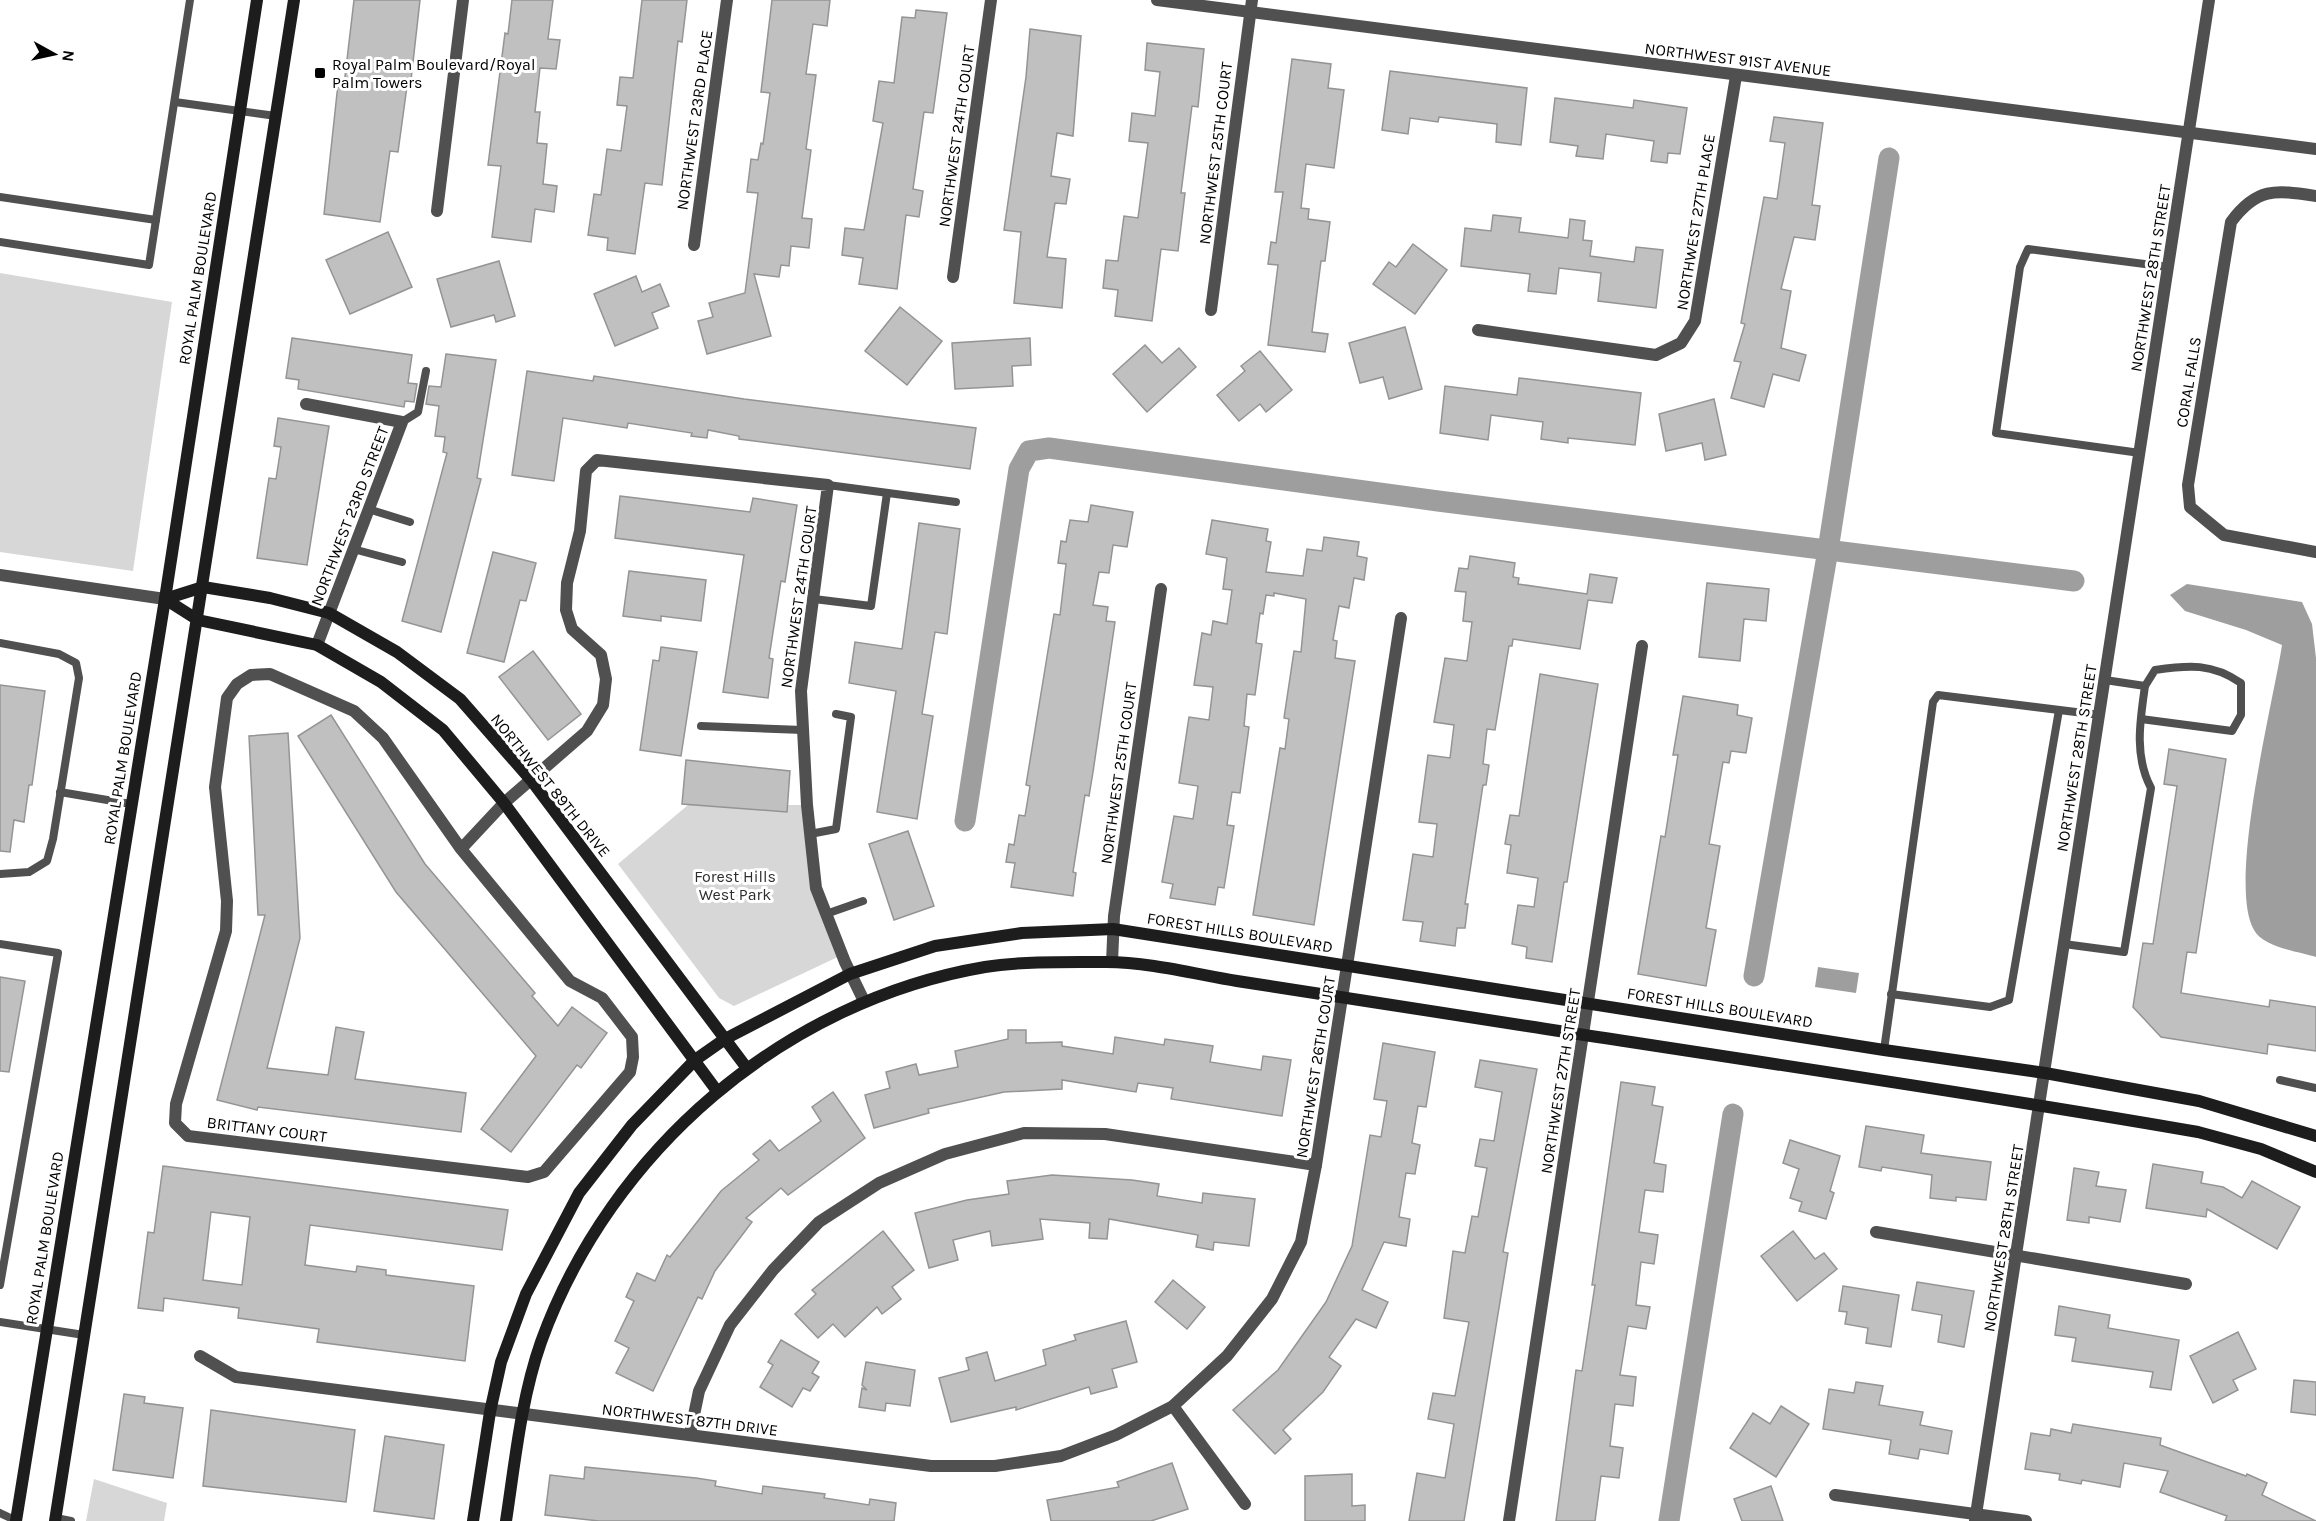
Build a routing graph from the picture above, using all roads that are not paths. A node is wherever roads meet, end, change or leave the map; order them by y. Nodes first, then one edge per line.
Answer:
1 (190, 0) edge
2 (257, 0) edge
3 (294, 0) edge
4 (463, 0) edge
5 (727, 0) edge
6 (991, 0) edge
7 (1157, 0) edge
8 (2209, 0) edge
9 (1251, 5) edge
10 (1736, 76) junction
11 (175, 102) junction
12 (240, 111) junction
13 (276, 116) junction
14 (2188, 131) junction
15 (2316, 149) edge
16 (2316, 196) edge
17 (0, 197) edge
18 (437, 211) dead end
19 (156, 220) junction
20 (0, 242) edge
21 (694, 245) dead end
22 (2168, 267) junction
23 (952, 277) dead end
24 (1211, 310) dead end
25 (1478, 330) dead end
26 (426, 371) dead end
27 (306, 404) dead end
28 (402, 422) junction
29 (2140, 453) junction
30 (828, 485) junction
31 (887, 493) junction
32 (956, 502) dead end
33 (368, 509) junction
34 (410, 522) dead end
35 (353, 549) junction
36 (2316, 552) edge
37 (402, 562) dead end
38 (0, 575) edge
39 (203, 587) junction
40 (1161, 589) dead end
41 (165, 599) junction
42 (814, 599) junction
43 (329, 614) junction
44 (1401, 618) dead end
45 (198, 620) junction
46 (0, 642) edge
47 (317, 645) junction
48 (1642, 646) dead end
49 (2105, 680) junction
50 (2145, 686) junction
51 (2059, 710) junction
52 (836, 714) dead end
53 (2100, 715) junction
54 (2141, 718) junction
55 (701, 726) dead end
56 (803, 730) junction
57 (531, 780) junction
58 (60, 792) junction
59 (504, 803) junction
60 (131, 804) junction
61 (810, 834) junction
62 (461, 849) junction
63 (0, 874) edge
64 (864, 901) dead end
65 (826, 914) junction
66 (1113, 929) junction
67 (0, 944) edge
68 (2064, 944) junction
69 (1112, 962) junction
70 (1348, 965) junction
71 (850, 974) junction
72 (1891, 994) junction
73 (1343, 997) junction
74 (864, 1001) junction
75 (1589, 1003) junction
76 (1584, 1035) junction
77 (725, 1039) junction
78 (1884, 1050) junction
79 (695, 1060) junction
80 (746, 1067) junction
81 (2045, 1073) junction
82 (2280, 1080) dead end
83 (2316, 1088) edge
84 (717, 1091) junction
85 (2041, 1105) junction
86 (2316, 1136) edge
87 (1316, 1165) junction
88 (2316, 1172) edge
89 (1876, 1232) dead end
90 (2016, 1254) junction
91 (2186, 1284) dead end
92 (0, 1286) edge
93 (0, 1322) edge
94 (46, 1330) junction
95 (84, 1335) junction
96 (200, 1356) dead end
97 (1173, 1406) junction
98 (490, 1412) junction
99 (523, 1416) junction
100 (690, 1434) junction
101 (1835, 1494) dead end
102 (1245, 1504) dead end
103 (0, 1513) edge
104 (1976, 1517) edge
105 (56, 1519) edge
106 (17, 1521) edge
107 (71, 1521) edge
108 (473, 1521) edge
109 (506, 1521) edge
110 (1509, 1521) edge
111 (2026, 1521) edge

1 - 11 lane
2 - 12 street, ROYAL PALM BOULEVARD
3 - 13 street
4 - 18 street
5 - 21 street, NORTHWEST 23RD PLACE
6 - 23 street, NORTHWEST 24TH COURT
7 - 9 street, NORTHWEST 91ST AVENUE
8 - 14 street, NORTHWEST 28TH STREET
9 - 10 street, NORTHWEST 91ST AVENUE
9 - 24 street, NORTHWEST 25TH COURT
10 - 14 street, NORTHWEST 91ST AVENUE
10 - 25 street, NORTHWEST 27TH PLACE
11 - 12 lane
11 - 19 lane
12 - 13 lane
12 - 41 street, ROYAL PALM BOULEVARD
13 - 39 street
14 - 15 street, NORTHWEST 91ST AVENUE
14 - 22 street, NORTHWEST 28TH STREET
16 - 36 street, CORAL FALLS
17 - 19 lane
19 - 20 lane
22 - 29 street, NORTHWEST 28TH STREET
22 - 29 lane
26 - 28 lane
27 - 28 street, NORTHWEST 23RD STREET
28 - 33 street, NORTHWEST 23RD STREET
29 - 49 street, NORTHWEST 28TH STREET
30 - 31 lane
30 - 42 street, NORTHWEST 24TH COURT
30 - 57 street, NORTHWEST 24TH COURT
31 - 32 lane
31 - 42 lane
33 - 34 lane
33 - 35 street, NORTHWEST 23RD STREET
35 - 37 lane
35 - 43 street, NORTHWEST 23RD STREET
38 - 41 street, NORTHWEST 89TH DRIVE
39 - 41 street, NORTHWEST 89TH DRIVE
39 - 43 street, NORTHWEST 89TH DRIVE
39 - 45 street
40 - 66 street, NORTHWEST 25TH COURT
41 - 45 street, NORTHWEST 89TH DRIVE
41 - 60 street, ROYAL PALM BOULEVARD
42 - 56 street, NORTHWEST 24TH COURT
43 - 47 street, NORTHWEST 23RD STREET
43 - 57 street, NORTHWEST 89TH DRIVE
44 - 70 street, NORTHWEST 26TH COURT
45 - 47 street, NORTHWEST 89TH DRIVE
45 - 95 street
46 - 58 lane
47 - 59 street, NORTHWEST 89TH DRIVE
48 - 75 street, NORTHWEST 27TH STREET
49 - 50 lane
49 - 53 street, NORTHWEST 28TH STREET
50 - 54 lane
50 - 54 lane
51 - 53 lane
51 - 72 lane
51 - 72 lane
52 - 61 lane
53 - 68 street, NORTHWEST 28TH STREET
54 - 68 lane
55 - 56 lane
56 - 61 street, NORTHWEST 24TH COURT
57 - 59 street
57 - 77 street, NORTHWEST 89TH DRIVE
58 - 60 lane
58 - 63 lane
59 - 62 street
59 - 79 street, NORTHWEST 89TH DRIVE
60 - 94 street, ROYAL PALM BOULEVARD
61 - 65 street, NORTHWEST 24TH COURT
62 - 62 street, BRITTANY COURT
64 - 65 lane
65 - 71 street, NORTHWEST 24TH COURT
66 - 69 street, NORTHWEST 25TH COURT
66 - 70 street, FOREST HILLS BOULEVARD
66 - 71 street, FOREST HILLS BOULEVARD
67 - 92 lane
68 - 81 street, NORTHWEST 28TH STREET
69 - 73 street
69 - 74 street
70 - 73 street, NORTHWEST 26TH COURT
70 - 75 street, FOREST HILLS BOULEVARD
71 - 74 street, NORTHWEST 24TH COURT
71 - 77 street, FOREST HILLS BOULEVARD
72 - 78 lane
73 - 76 street
73 - 87 street, NORTHWEST 26TH COURT
74 - 80 street
75 - 76 street, NORTHWEST 27TH STREET
75 - 78 street, FOREST HILLS BOULEVARD
76 - 85 street
76 - 110 street, NORTHWEST 27TH STREET
77 - 79 street, FOREST HILLS BOULEVARD
77 - 80 street, NORTHWEST 89TH DRIVE
78 - 81 street, FOREST HILLS BOULEVARD
79 - 84 street, NORTHWEST 89TH DRIVE
79 - 98 street, FOREST HILLS BOULEVARD
80 - 84 street
81 - 85 street, NORTHWEST 28TH STREET
81 - 86 street, FOREST HILLS BOULEVARD
82 - 83 lane
84 - 99 street
85 - 88 street
85 - 90 street, NORTHWEST 28TH STREET
87 - 97 street, NORTHWEST 26TH COURT
87 - 100 street
89 - 90 street
90 - 91 street
90 - 104 street, NORTHWEST 28TH STREET
93 - 94 lane
94 - 95 lane
94 - 106 street, ROYAL PALM BOULEVARD
95 - 105 street
96 - 98 street, NORTHWEST 87TH DRIVE
97 - 100 street, NORTHWEST 87TH DRIVE
97 - 102 street
98 - 99 street, NORTHWEST 87TH DRIVE
98 - 108 street, FOREST HILLS BOULEVARD
99 - 100 street, NORTHWEST 87TH DRIVE
99 - 109 street
101 - 104 street
103 - 106 lane
104 - 111 street
105 - 107 lane

